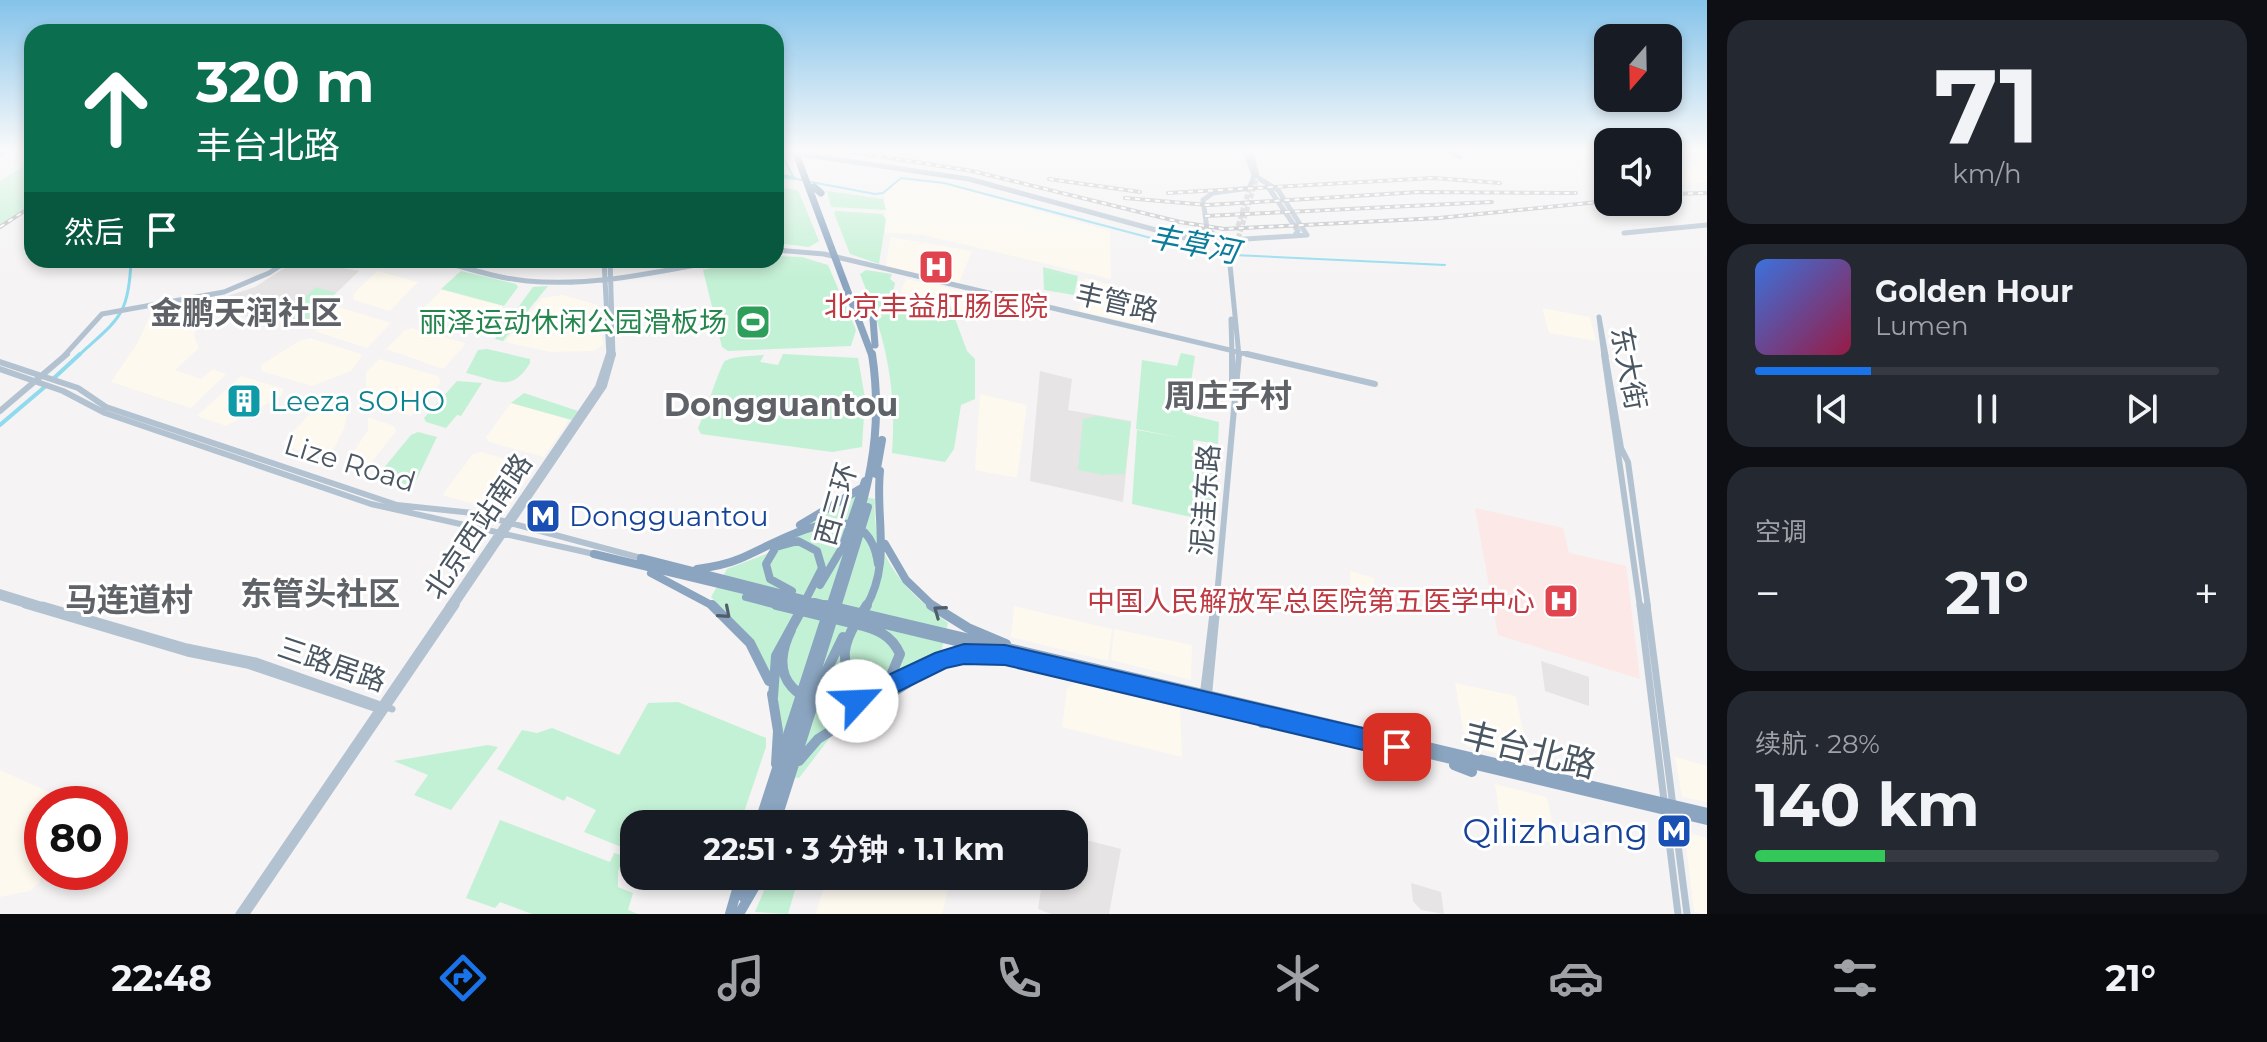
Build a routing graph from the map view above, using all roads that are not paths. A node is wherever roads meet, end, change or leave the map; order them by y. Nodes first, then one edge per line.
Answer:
1 (813, 194) edge
2 (1029, 194) edge
3 (1225, 194) edge
4 (1274, 194) edge
5 (1280, 194) edge
6 (1047, 198) junction
7 (1707, 226) edge
8 (1205, 227) junction
9 (1287, 237) junction
10 (1246, 240) junction
11 (784, 253) edge
12 (1229, 264) tunnel mouth
13 (273, 268) edge
14 (478, 268) edge
15 (607, 268) edge
16 (660, 268) edge
17 (667, 268) edge
18 (606, 277) junction
19 (940, 283) dead end
20 (873, 319) dead end
21 (857, 322) dead end
22 (872, 344) junction
23 (1237, 352) junction
24 (0, 362) edge
25 (0, 369) edge
26 (38, 378) junction
27 (0, 408) edge
28 (1623, 460) junction
29 (876, 463) junction
30 (864, 484) junction
31 (486, 516) junction
32 (510, 522) junction
33 (480, 527) junction
34 (880, 531) junction
35 (504, 532) junction
36 (594, 554) junction
37 (641, 558) joint
38 (721, 566) junction
39 (694, 578) junction
40 (716, 583) junction
41 (875, 585) junction
42 (0, 595) edge
43 (944, 634) junction
44 (823, 640) junction
45 (969, 641) junction
46 (839, 650) junction
47 (779, 652) junction
48 (1041, 655) junction
49 (951, 657) junction
50 (1208, 658) junction
51 (1210, 680) junction
52 (1153, 690) junction
53 (773, 697) junction
54 (1172, 701) dead end
55 (1250, 705) junction
56 (384, 707) junction
57 (1288, 708) dead end
58 (1262, 723) dead end
59 (1305, 726) junction
60 (1418, 739) dead end
61 (1428, 754) junction
62 (1458, 755) junction
63 (793, 772) junction
64 (1472, 772) dead end
65 (775, 779) junction
66 (1566, 785) junction
67 (1669, 797) junction
68 (764, 810) edge
69 (772, 810) edge
70 (780, 810) edge
71 (1707, 813) edge
72 (1707, 820) edge
73 (737, 890) edge
74 (747, 890) edge
75 (753, 890) edge
76 (239, 914) edge
77 (246, 914) edge
78 (730, 914) edge
79 (738, 914) edge
80 (1678, 914) edge
81 (1687, 914) edge

1 - 22 highway, 西三环
2 - 6 main road
3 - 8 main road
4 - 9 main road
5 - 9 main road
6 - 8 main road
6 - 10 main road
7 - 7 main road
8 - 10 main road
9 - 10 main road
11 - 23 main road, 丰管路
12 - 23 main road, 泥洼东路
13 - 26 main road
14 - 18 main road
15 - 18 main road, 北京西站南路
16 - 18 main road
17 - 18 main road
18 - 32 main road, 北京西站南路
19 - 23 main road
20 - 22 highway
21 - 22 highway
22 - 29 highway, 西三环
23 - 23 main road, 丰管路
23 - 50 main road, 泥洼东路
23 - 51 main road, 泥洼东路
24 - 26 main road, Lize Road
25 - 26 main road, Lize Road
26 - 27 main road
26 - 31 main road, Lize Road
26 - 33 main road, Lize Road
28 - 28 main road, 东大街
28 - 67 main road, 东大街
29 - 30 highway
29 - 34 highway
29 - 44 highway, 西三环
30 - 38 highway
30 - 47 highway
31 - 32 main road, Lize Road
31 - 33 main road
32 - 35 main road, 北京西站南路
32 - 37 main road, Lize Road
33 - 35 main road, Lize Road
34 - 41 highway
45 -> 34 highway
35 - 36 main road, Lize Road
35 - 56 main road, 北京西站南路
36 - 39 highway, Lize Road
36 - 39 highway
37 - 39 highway, Lize Road
38 - 39 highway
38 - 41 highway
39 - 40 highway
39 -> 53 highway
40 - 43 highway
40 - 46 highway
41 - 46 highway
42 - 56 main road, 三路居路
43 - 45 highway
43 - 47 highway
44 - 65 highway, 西三环
44 - 69 highway, 西三环
45 - 48 highway, 丰台北路
45 - 48 highway
45 - 49 highway
45 - 52 highway, 丰台北路
46 - 63 highway
47 - 49 highway
47 - 53 highway
48 - 55 highway, 丰台北路
49 - 63 highway
50 - 51 main road
50 - 51 main road, 泥洼东路
52 - 54 highway
52 - 59 highway, 丰台北路
53 - 65 highway
55 - 57 highway
55 - 62 highway, 丰台北路
56 - 76 main road, 北京西站南路
56 - 77 main road
58 - 59 highway
59 - 61 highway, 丰台北路
60 - 62 highway
61 - 64 highway
61 - 66 highway, 丰台北路
62 - 66 highway, 丰台北路
63 - 70 highway
65 - 68 highway, 西三环
66 - 71 highway, 丰台北路
66 - 72 highway, 丰台北路
67 - 80 main road
67 - 81 main road
73 - 78 highway
74 - 79 highway
75 - 79 highway

